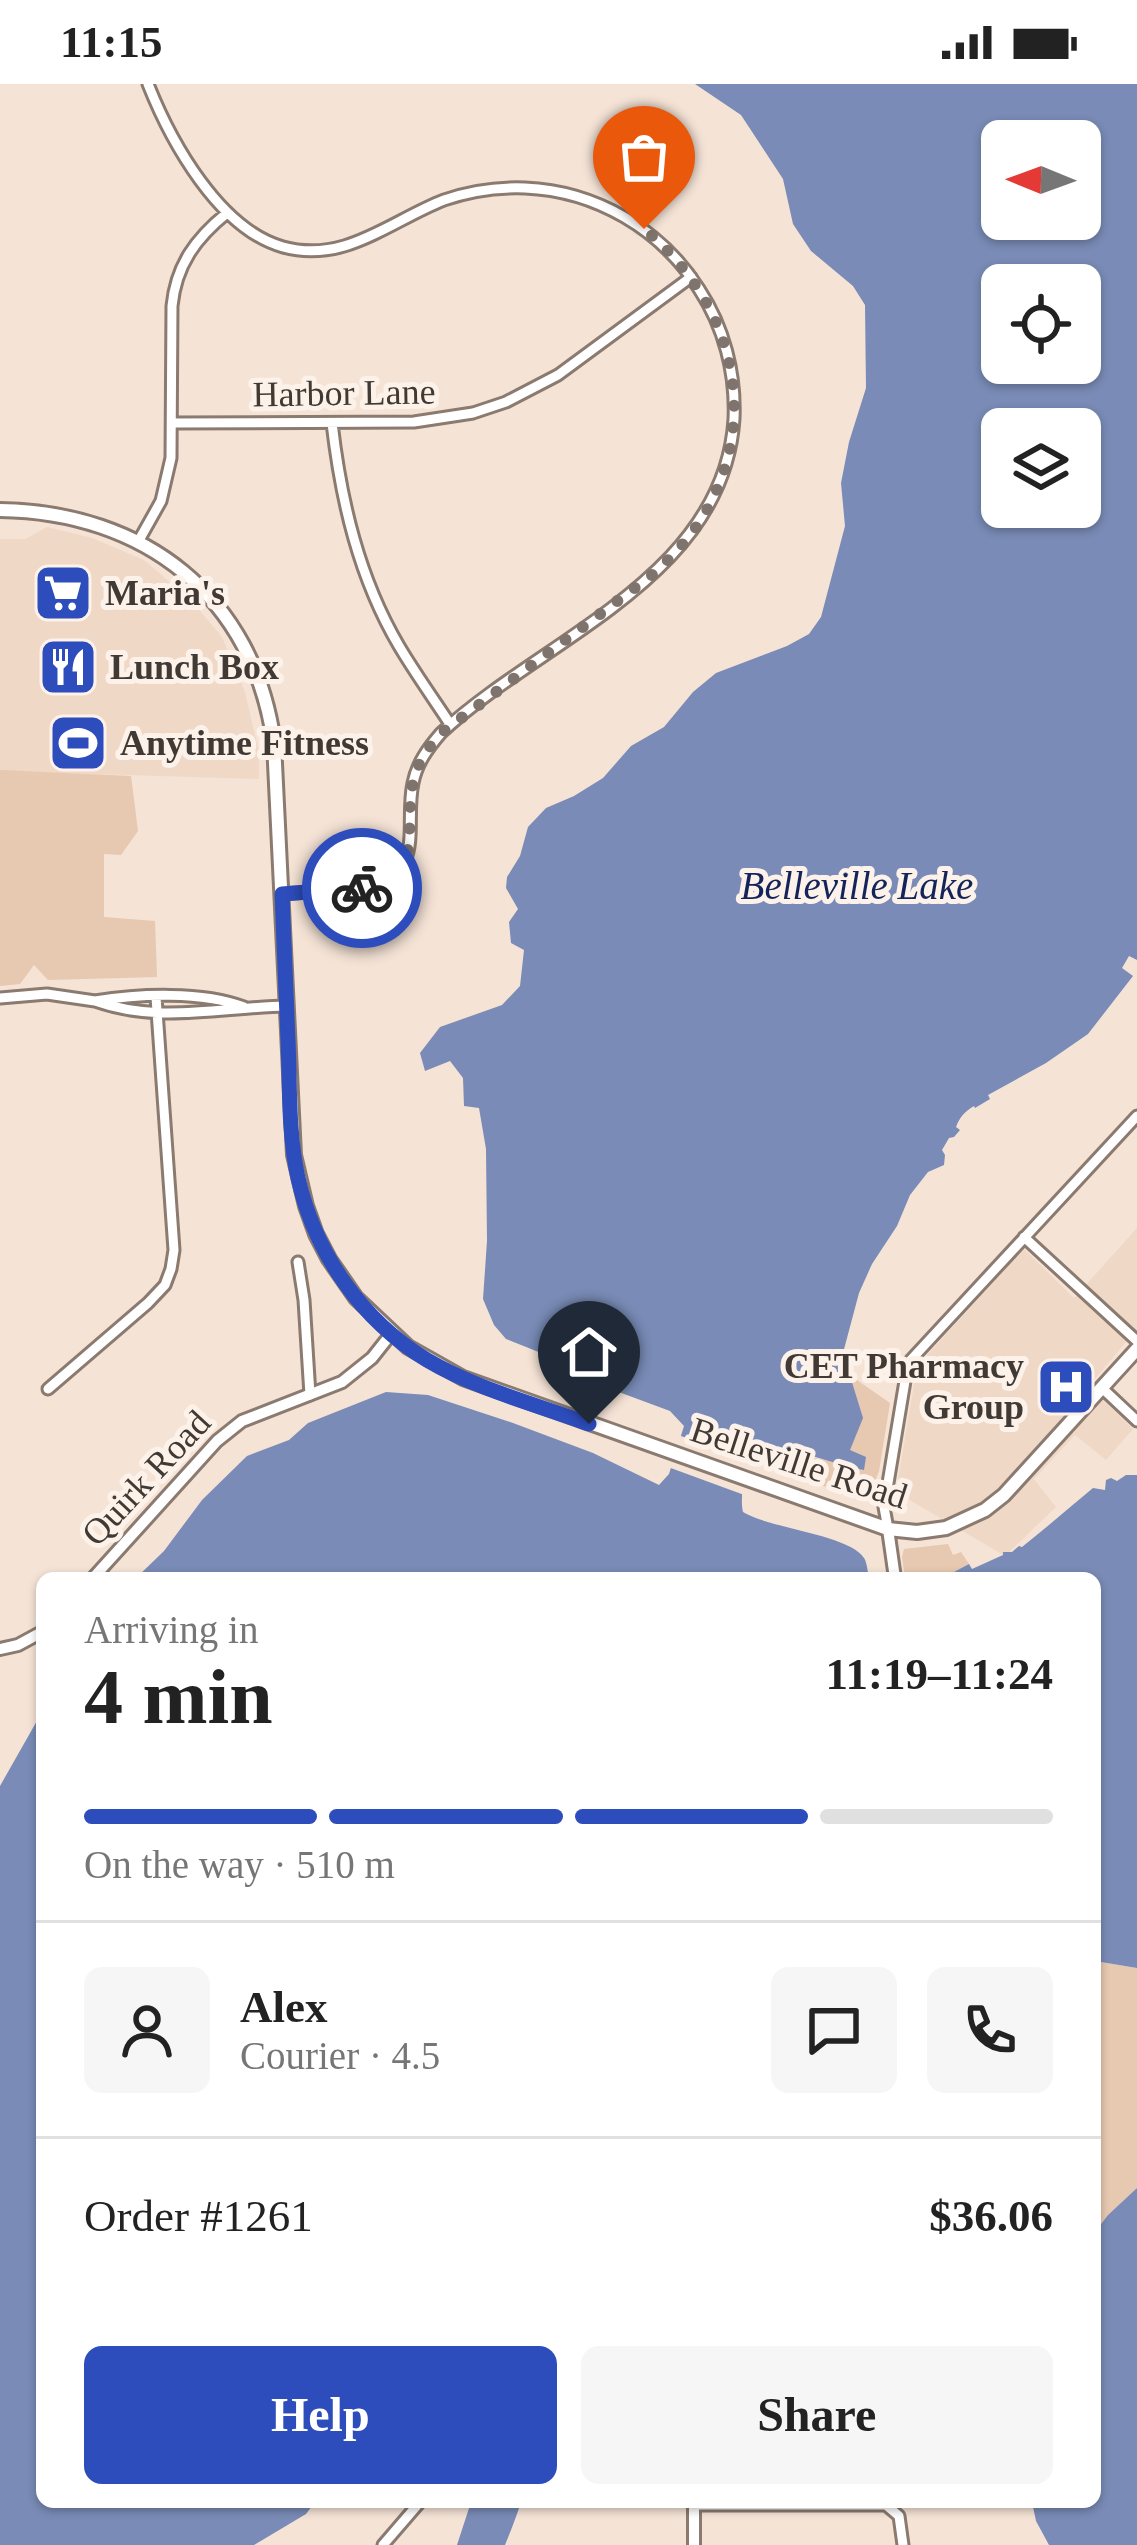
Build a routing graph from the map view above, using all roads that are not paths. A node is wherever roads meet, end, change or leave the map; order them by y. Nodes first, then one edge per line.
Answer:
1 (148, 84) edge
2 (227, 213) junction
3 (692, 277) junction
4 (172, 423) junction
5 (332, 423) junction
6 (0, 510) edge
7 (138, 542) junction
8 (451, 724) junction
9 (282, 894) junction
10 (156, 997) junction
11 (0, 998) edge
12 (95, 1001) junction
13 (244, 1006) junction
14 (286, 1006) junction
15 (158, 1015) junction
16 (1137, 1116) edge
17 (1024, 1237) junction
18 (298, 1262) dead end
19 (392, 1334) junction
20 (1137, 1345) edge
21 (1102, 1388) junction
22 (48, 1389) dead end
23 (310, 1395) junction
24 (1137, 1420) edge
25 (889, 1528) junction
26 (98, 1572) edge
27 (894, 1572) edge
28 (36, 1635) edge
29 (0, 1649) edge
30 (415, 2508) edge
31 (694, 2508) edge
32 (890, 2508) edge
33 (383, 2545) edge
34 (694, 2545) edge
35 (903, 2545) edge

1 - 2 street
2 - 3 street
2 - 4 street
3 - 5 street, Harbor Lane
3 - 8 street
4 - 5 street, Harbor Lane
4 - 7 street
5 - 8 street
6 - 7 main road, Belleville Road
7 - 9 main road, Belleville Road
8 - 9 street
9 - 14 main road, Belleville Road
10 - 12 street
10 - 13 street
10 - 15 street
11 - 12 street
12 - 15 street
13 - 14 street
13 - 15 street
14 - 19 main road, Belleville Road
15 - 22 street
16 - 17 street
17 - 20 street
17 - 25 street
18 - 23 street
19 - 23 street, Quirk Road
19 - 25 main road, Belleville Road
20 - 21 main road
21 - 24 street
21 - 25 main road, Belleville Road
23 - 26 street, Quirk Road
25 - 27 street
28 - 29 street
30 - 33 street
31 - 34 street
32 - 35 street

